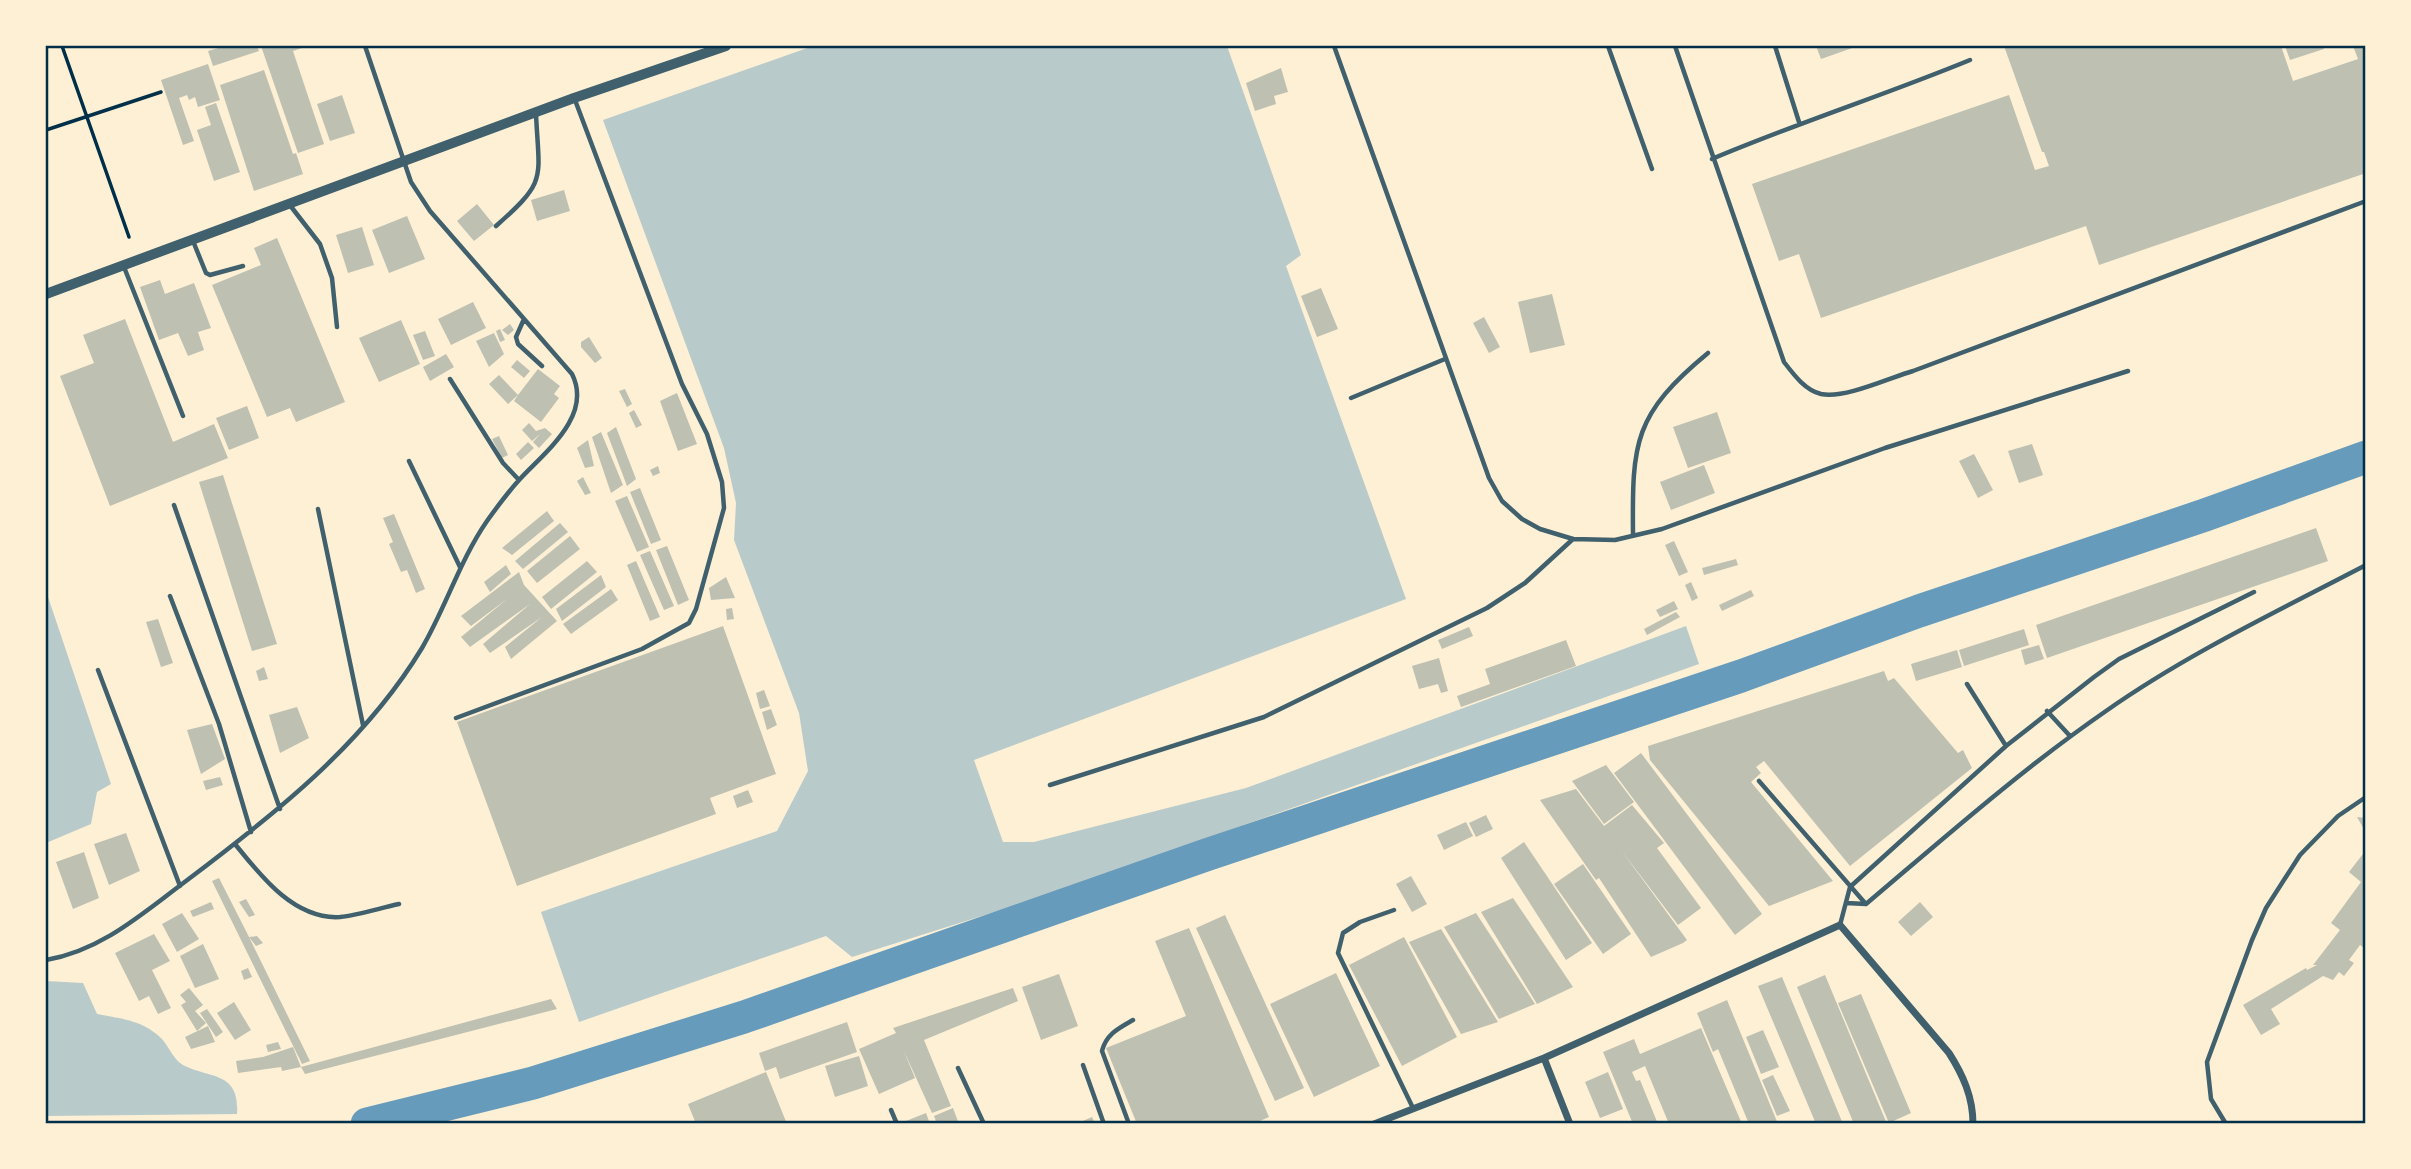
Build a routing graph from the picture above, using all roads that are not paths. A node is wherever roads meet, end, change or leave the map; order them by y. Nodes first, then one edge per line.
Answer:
1 (365, 46) edge
2 (726, 46) edge
3 (1334, 46) edge
4 (1608, 46) edge
5 (1675, 46) edge
6 (1775, 46) edge
7 (1970, 60) dead end
8 (574, 99) junction
9 (536, 112) junction
10 (1799, 122) junction
11 (1712, 159) junction
12 (404, 163) junction
13 (1652, 169) dead end
14 (2365, 201) edge
15 (288, 204) junction
16 (496, 226) dead end
17 (193, 240) junction
18 (243, 266) dead end
19 (124, 267) junction
20 (46, 294) edge
21 (524, 319) junction
22 (337, 327) dead end
23 (1708, 353) dead end
24 (1446, 359) junction
25 (542, 366) dead end
26 (2128, 371) dead end
27 (450, 379) dead end
28 (1351, 398) dead end
29 (183, 416) dead end
30 (409, 461) dead end
31 (519, 480) junction
32 (174, 505) dead end
33 (318, 509) dead end
34 (1633, 534) junction
35 (1573, 539) junction
36 (2365, 565) edge
37 (461, 568) junction
38 (2254, 592) dead end
39 (170, 596) dead end
40 (97, 670) dead end
41 (1967, 684) dead end
42 (2047, 711) junction
43 (456, 718) dead end
44 (363, 726) junction
45 (2070, 736) junction
46 (2006, 746) junction
47 (1759, 781) dead end
48 (1050, 785) dead end
49 (2365, 797) edge
50 (280, 809) junction
51 (251, 832) junction
52 (235, 844) junction
53 (180, 886) junction
54 (1850, 887) junction
55 (1846, 903) junction
56 (399, 904) dead end
57 (1866, 904) junction
58 (1394, 910) dead end
59 (1840, 925) junction
60 (46, 960) edge
61 (1133, 1020) dead end
62 (1544, 1058) junction
63 (1083, 1065) dead end
64 (958, 1068) dead end
65 (1412, 1106) junction
66 (891, 1110) dead end
67 (897, 1124) edge
68 (984, 1124) edge
69 (1104, 1124) edge
70 (1129, 1124) edge
71 (1374, 1124) edge
72 (1570, 1124) edge
73 (1973, 1124) edge
74 (2226, 1124) edge

1 - 12 lane
2 - 8 street
3 - 24 lane
4 - 13 lane
5 - 11 lane
6 - 10 lane
7 - 10 lane
8 - 9 street
8 - 43 lane
9 - 12 street
9 - 16 lane
10 - 11 lane
11 - 14 lane
12 - 15 street
12 - 21 lane
15 - 17 street
15 - 22 lane
17 - 18 lane
17 - 19 street
19 - 20 street
19 - 29 lane
21 - 25 lane
21 - 31 lane
23 - 34 lane
24 - 28 lane
24 - 35 lane
26 - 34 lane
27 - 31 lane
30 - 37 lane
31 - 37 lane
32 - 50 lane
33 - 44 lane
34 - 35 lane
35 - 48 lane
36 - 45 lane
37 - 44 lane
38 - 42 lane
39 - 51 lane
40 - 53 lane
41 - 46 lane
42 - 45 lane
42 - 46 lane
44 - 50 lane
45 - 57 lane
46 - 54 lane
47 - 54 lane
49 - 74 lane
50 - 51 lane
51 - 52 lane
52 - 53 lane
52 - 56 lane
53 - 60 lane
54 - 55 lane
54 - 57 lane
55 - 57 lane
55 - 59 lane
58 - 65 lane
59 - 62 street
59 - 73 street
61 - 70 lane
62 - 65 street
62 - 72 street
63 - 69 lane
64 - 68 lane
65 - 71 street
66 - 67 lane

